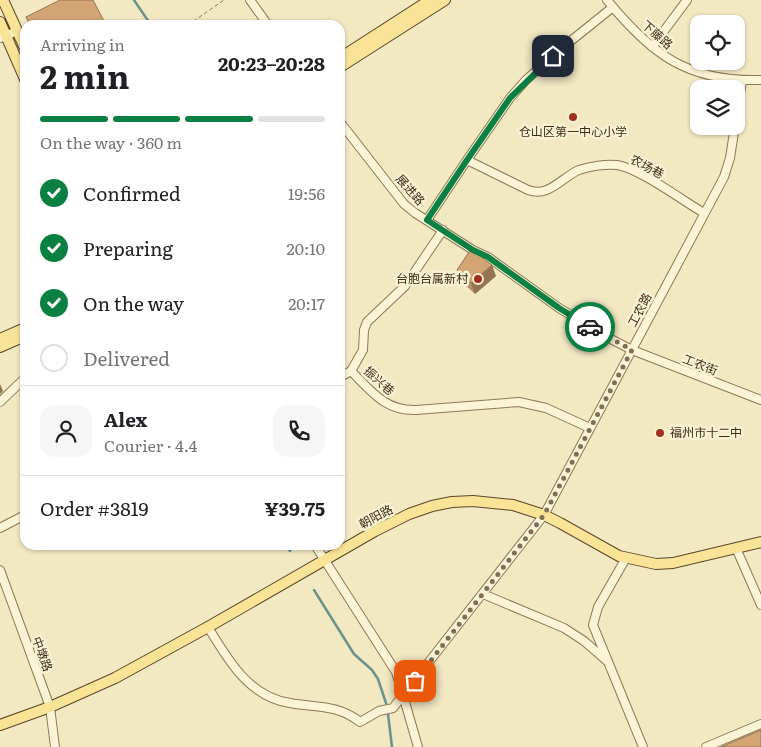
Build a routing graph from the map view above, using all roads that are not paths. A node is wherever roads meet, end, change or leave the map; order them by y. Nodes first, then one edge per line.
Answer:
1 (3, 0) edge
2 (250, 0) edge
3 (607, 0) edge
4 (687, 0) edge
5 (437, 1) edge
6 (613, 7) junction
7 (264, 20) edge
8 (0, 22) edge
9 (17, 31) junction
10 (3, 37) edge
11 (20, 37) edge
12 (652, 47) junction
13 (345, 55) edge
14 (345, 64) edge
15 (20, 69) edge
16 (735, 80) edge
17 (761, 80) edge
18 (745, 81) edge
19 (345, 128) edge
20 (734, 135) edge
21 (467, 160) junction
22 (704, 213) junction
23 (427, 220) junction
24 (443, 230) junction
25 (20, 330) edge
26 (20, 338) edge
27 (0, 339) edge
28 (0, 347) edge
29 (632, 350) junction
30 (351, 371) junction
31 (345, 374) edge
32 (20, 383) edge
33 (761, 400) edge
34 (0, 402) edge
35 (590, 428) junction
36 (544, 515) junction
37 (20, 518) edge
38 (0, 528) edge
39 (761, 542) edge
40 (345, 548) edge
41 (736, 548) junction
42 (319, 550) edge
43 (342, 550) edge
44 (626, 558) junction
45 (324, 560) junction
46 (0, 570) edge
47 (483, 594) junction
48 (761, 605) edge
49 (208, 627) junction
50 (609, 662) junction
51 (403, 696) junction
52 (50, 707) junction
53 (761, 724) edge
54 (0, 725) edge
55 (55, 747) edge
56 (418, 747) edge
57 (643, 747) edge
58 (706, 747) edge

1 - 9 main road
2 - 7 street
3 - 6 street, 下藤路
4 - 12 street
5 - 13 main road
5 - 14 main road
6 - 12 street, 下藤路
6 - 21 street
8 - 10 main road
9 - 10 street
9 - 11 main road
10 - 15 main road
12 - 16 street, 下藤路
17 - 18 street, 下藤路
19 - 23 street, 展进路
20 - 22 street, 工农路
21 - 22 street, 农场巷
21 - 23 street
22 - 29 street, 工农路
23 - 24 street, 展进路
24 - 29 street, 展进路
24 - 30 street, 振兴巷
25 - 27 main road
26 - 28 main road
29 - 33 street, 工农街
29 - 35 street, 工农路
30 - 31 street
30 - 35 street, 振兴巷
32 - 34 street
35 - 36 street, 工农路
36 - 40 main road, 朝阳路
36 - 44 main road, 朝阳路
36 - 47 street, 工农路
37 - 38 street
39 - 41 main road, 朝阳路
41 - 44 main road, 朝阳路
41 - 48 street
42 - 45 street
43 - 45 main road, 朝阳路
44 - 50 street
45 - 49 main road, 朝阳路
45 - 51 street
46 - 52 street, 中墩路
47 - 50 street
47 - 51 street, 工农路
49 - 51 street, 工农路
49 - 52 main road, 朝阳路
50 - 57 street
51 - 56 street
52 - 54 main road, 朝阳路
52 - 55 street, 中墩路
53 - 58 street

